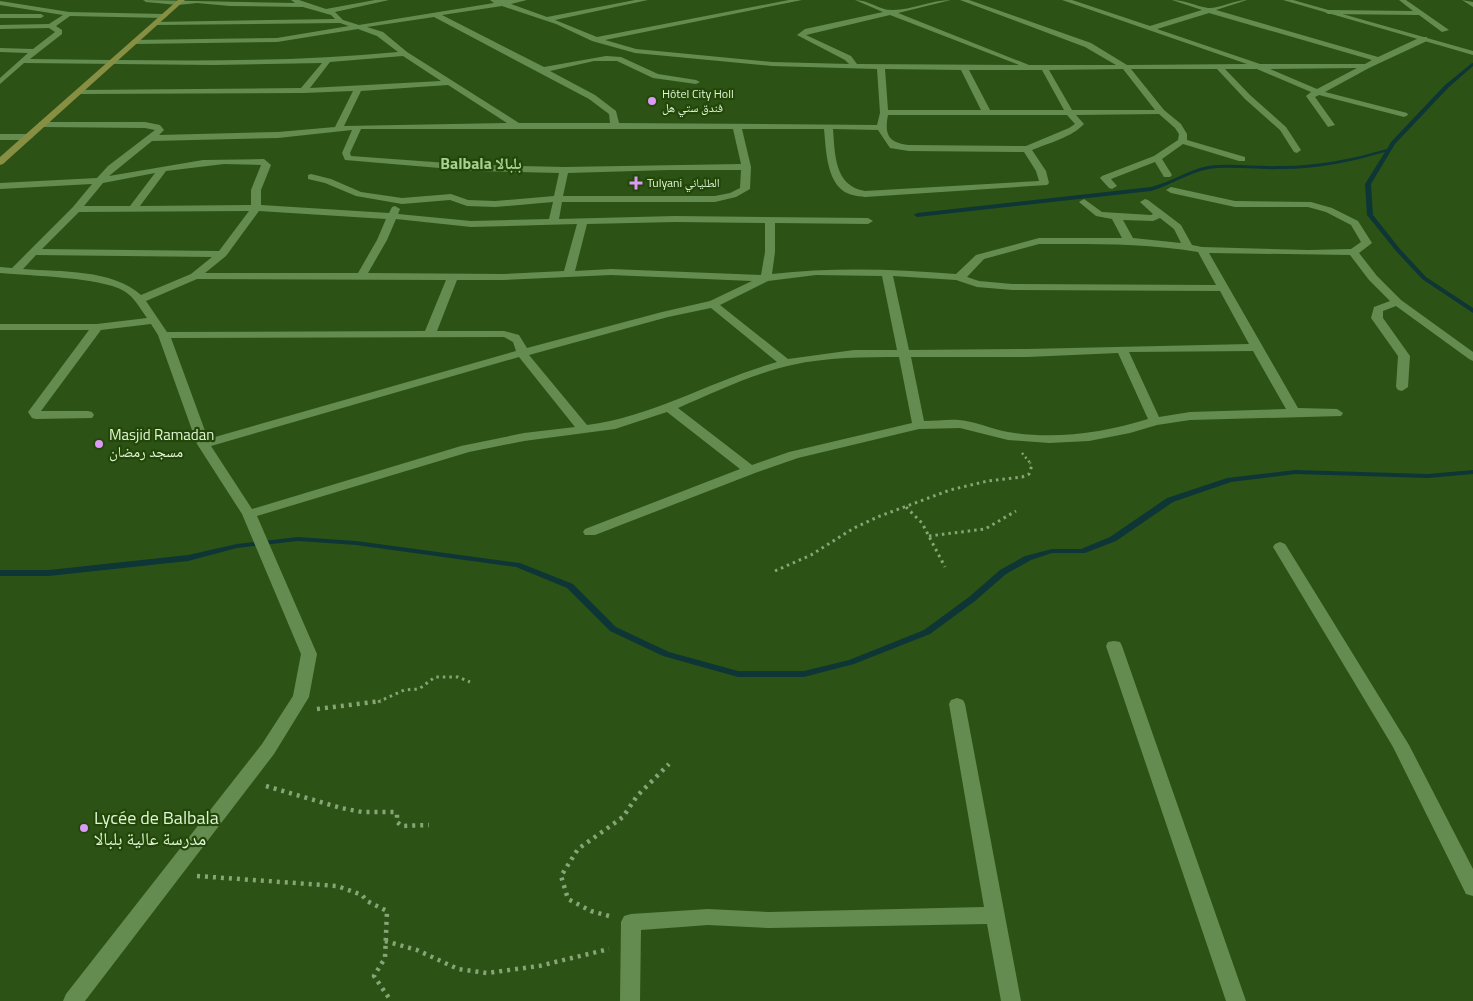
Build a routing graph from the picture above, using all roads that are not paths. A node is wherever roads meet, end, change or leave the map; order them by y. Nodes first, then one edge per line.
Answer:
1 (146, 0) edge
2 (206, 0) edge
3 (294, 0) edge
4 (386, 0) edge
5 (493, 0) edge
6 (524, 0) edge
7 (645, 0) edge
8 (755, 0) edge
9 (799, 0) edge
10 (858, 0) edge
11 (948, 0) edge
12 (963, 0) edge
13 (1066, 0) edge
14 (1175, 0) edge
15 (1244, 0) edge
16 (1286, 0) edge
17 (1402, 0) edge
18 (1465, 0) edge
19 (180, 1) edge
20 (198, 1) edge
21 (0, 3) edge
22 (502, 4) junction
23 (303, 5) junction
24 (1473, 5) edge
25 (770, 6) junction
26 (327, 11) junction
27 (1212, 11) junction
28 (1328, 12) junction
29 (893, 13) junction
30 (1422, 13) junction
31 (69, 14) junction
32 (436, 15) junction
33 (0, 16) edge
34 (164, 16) junction
35 (546, 20) junction
36 (341, 21) junction
37 (156, 23) junction
38 (51, 26) junction
39 (0, 27) edge
40 (360, 28) junction
41 (1151, 28) junction
42 (1445, 30) dead end
43 (595, 39) junction
44 (1424, 39) junction
45 (135, 42) junction
46 (0, 50) edge
47 (35, 51) junction
48 (1473, 53) edge
49 (404, 54) junction
50 (22, 60) junction
51 (328, 60) junction
52 (1378, 60) junction
53 (114, 61) junction
54 (855, 66) junction
55 (1257, 66) junction
56 (1366, 66) junction
57 (881, 67) junction
58 (1033, 67) junction
59 (1044, 67) junction
60 (1125, 67) junction
61 (1219, 67) junction
62 (964, 68) junction
63 (543, 70) junction
64 (0, 82) edge
65 (696, 82) dead end
66 (450, 83) junction
67 (358, 90) junction
68 (303, 91) junction
69 (79, 92) junction
70 (1317, 92) junction
71 (1069, 112) junction
72 (1161, 112) junction
73 (884, 113) junction
74 (988, 113) junction
75 (1404, 115) dead end
76 (42, 124) junction
77 (1331, 125) dead end
78 (518, 126) junction
79 (615, 126) junction
80 (737, 126) junction
81 (828, 126) junction
82 (358, 127) junction
83 (881, 128) junction
84 (338, 129) junction
85 (0, 137) edge
86 (29, 137) junction
87 (151, 138) junction
88 (1182, 141) junction
89 (1027, 149) junction
90 (1297, 150) dead end
91 (1157, 158) junction
92 (1242, 159) dead end
93 (0, 162) edge
94 (746, 167) junction
95 (163, 169) junction
96 (564, 170) junction
97 (1167, 175) dead end
98 (311, 177) dead end
99 (102, 180) junction
100 (0, 186) edge
101 (1112, 186) dead end
102 (1171, 190) dead end
103 (558, 199) junction
104 (402, 201) junction
105 (1084, 202) dead end
106 (1144, 202) dead end
107 (256, 208) junction
108 (76, 209) junction
109 (133, 209) junction
110 (1158, 214) junction
111 (393, 216) junction
112 (1116, 216) junction
113 (770, 221) junction
114 (868, 221) dead end
115 (583, 222) junction
116 (553, 223) junction
117 (1128, 241) junction
118 (1187, 247) junction
119 (1202, 250) junction
120 (34, 252) junction
121 (1353, 252) junction
122 (222, 254) junction
123 (0, 270) edge
124 (16, 271) junction
125 (569, 273) junction
126 (887, 273) junction
127 (362, 275) junction
128 (195, 276) junction
129 (453, 276) junction
130 (958, 277) junction
131 (766, 278) junction
132 (1223, 288) junction
133 (140, 300) junction
134 (1397, 302) junction
135 (713, 304) junction
136 (155, 320) junction
137 (97, 326) junction
138 (0, 327) edge
139 (430, 333) junction
140 (164, 335) junction
141 (1257, 347) junction
142 (1122, 349) junction
143 (522, 353) junction
144 (903, 355) junction
145 (1473, 358) edge
146 (786, 363) junction
147 (1402, 387) dead end
148 (669, 407) junction
149 (1294, 412) junction
150 (1337, 413) dead end
151 (88, 416) dead end
152 (1155, 421) junction
153 (919, 426) junction
154 (584, 430) junction
155 (203, 444) junction
156 (750, 470) junction
157 (249, 514) junction
158 (590, 532) dead end
159 (1280, 546) dead end
160 (1114, 646) dead end
161 (957, 704) dead end
162 (1473, 888) edge
163 (995, 915) junction
164 (73, 1001) edge
165 (630, 1001) edge
166 (1011, 1001) edge
167 (1236, 1001) edge

1 - 19 street
2 - 20 street
3 - 23 street
4 - 26 street
5 - 22 street
6 - 22 street
7 - 35 street
8 - 25 street
9 - 25 street
10 - 29 street
11 - 29 street
12 - 60 street
13 - 41 street
14 - 27 street
15 - 27 street
16 - 28 street
17 - 30 street
18 - 24 street
19 - 20 street
19 - 34 main road
20 - 23 street
21 - 31 street
22 - 32 street
22 - 35 street
23 - 26 street
25 - 43 street
26 - 36 street
27 - 41 street
27 - 52 street
28 - 30 street
28 - 44 street
29 - 54 street
29 - 58 street
30 - 42 street
31 - 33 street
31 - 34 street
31 - 38 street
32 - 40 street
32 - 63 street
34 - 37 main road
35 - 43 street
36 - 37 street
36 - 40 street
37 - 45 main road
38 - 39 street
38 - 47 street
40 - 45 street
40 - 49 street
41 - 55 street
43 - 54 street
44 - 48 street
44 - 52 street
45 - 53 main road
46 - 47 street
47 - 50 street
49 - 51 street
49 - 66 street
50 - 53 street
50 - 64 street
51 - 53 street
51 - 68 street
52 - 56 street
53 - 69 main road
54 - 57 street
55 - 56 street
55 - 61 street
55 - 70 street
56 - 70 street
57 - 62 street
57 - 73 street
58 - 59 street
58 - 62 street
59 - 60 street
59 - 71 street
60 - 61 street
60 - 72 street
61 - 90 street
62 - 74 street
63 - 65 street
63 - 79 street
66 - 67 street
66 - 78 street
67 - 68 street
67 - 84 street
68 - 69 street
69 - 76 main road
70 - 75 street
70 - 77 street
71 - 72 street
71 - 74 street
71 - 89 street
72 - 88 street
73 - 74 street
73 - 83 street
76 - 86 main road
76 - 87 street
78 - 79 street
78 - 82 street
79 - 80 street
80 - 81 street
80 - 94 street
81 - 83 street
81 - 89 street
82 - 84 street
82 - 96 street
83 - 89 street
84 - 87 street
85 - 86 street
86 - 93 main road
87 - 99 street
88 - 91 street
88 - 92 street
91 - 97 street
91 - 101 street
94 - 96 street
94 - 103 street
95 - 99 street
95 - 107 street
95 - 109 street
96 - 103 street
98 - 104 street
99 - 100 street
99 - 108 street
102 - 121 street
103 - 104 street
103 - 116 street
104 - 111 street
105 - 112 street
106 - 110 street
107 - 109 street
107 - 111 street
107 - 122 street
108 - 109 street
108 - 120 street
110 - 112 street
110 - 118 street
111 - 116 street
111 - 127 street
112 - 117 street
113 - 114 street
113 - 115 street
113 - 131 street
115 - 116 street
115 - 125 street
117 - 118 street
117 - 130 street
118 - 119 street
119 - 121 street
119 - 132 street
120 - 122 street
120 - 124 street
121 - 134 street
122 - 128 street
123 - 124 street
124 - 133 street
125 - 129 street
125 - 131 street
126 - 130 street
126 - 131 street
126 - 144 street
127 - 128 street
127 - 129 street
128 - 133 street
129 - 139 street
130 - 132 street
131 - 135 street
132 - 141 street
133 - 136 street
134 - 145 street
134 - 147 street
135 - 143 street
135 - 146 street
136 - 137 street
136 - 140 street
137 - 138 street
137 - 151 street
139 - 140 street
139 - 143 street
140 - 155 street
141 - 142 street
141 - 149 street
142 - 144 street
142 - 152 street
143 - 154 street
143 - 155 street
144 - 146 street
144 - 153 street
146 - 148 street
148 - 154 street
148 - 156 street
149 - 150 street
149 - 152 street
152 - 153 street
153 - 156 street
154 - 157 street
155 - 157 street
156 - 158 street
157 - 164 street
159 - 162 street
160 - 167 street
161 - 163 street
163 - 165 street
163 - 166 street

